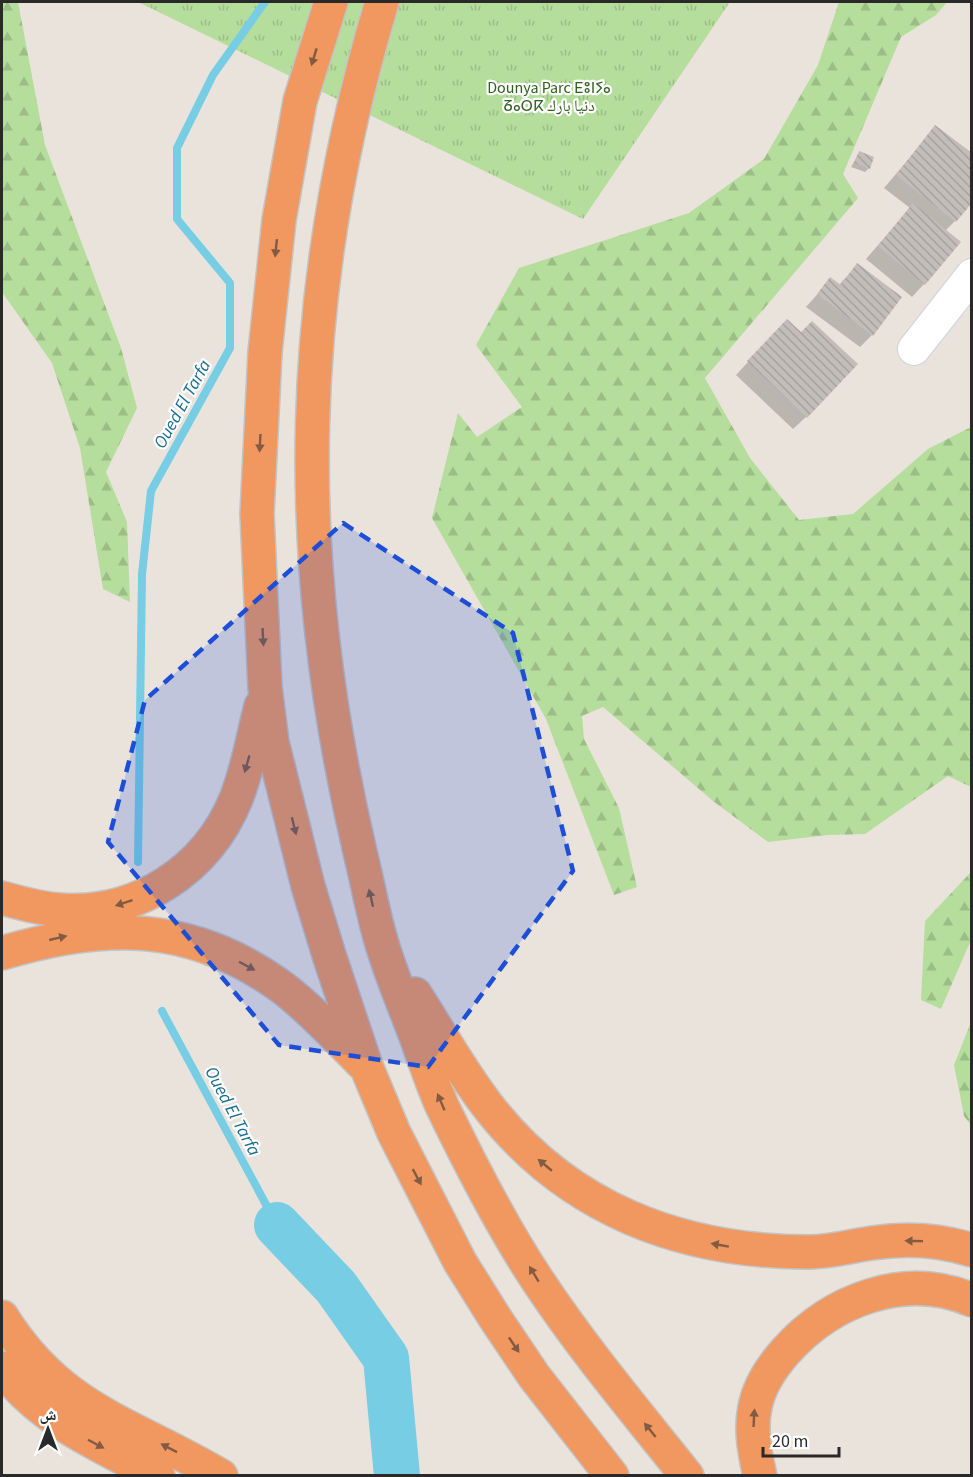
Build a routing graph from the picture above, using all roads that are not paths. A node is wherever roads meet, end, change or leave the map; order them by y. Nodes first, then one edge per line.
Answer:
1 (331, 2) edge
2 (382, 2) edge
3 (972, 275) edge
4 (914, 349) dead end
5 (266, 687) junction
6 (2, 898) edge
7 (380, 939) junction
8 (2, 952) edge
9 (366, 1066) junction
10 (972, 1250) edge
11 (972, 1300) edge
12 (2, 1317) edge
13 (2, 1368) edge
14 (158, 1476) edge
15 (221, 1476) edge
16 (612, 1476) edge
17 (687, 1476) edge
18 (760, 1476) edge

1 -> 5 highway
7 -> 2 highway
3 - 4 street
5 -> 6 highway
5 -> 9 highway
10 -> 7 highway
17 -> 7 highway
8 -> 9 highway
9 -> 16 highway
18 -> 11 highway
15 -> 12 highway
13 -> 14 highway

